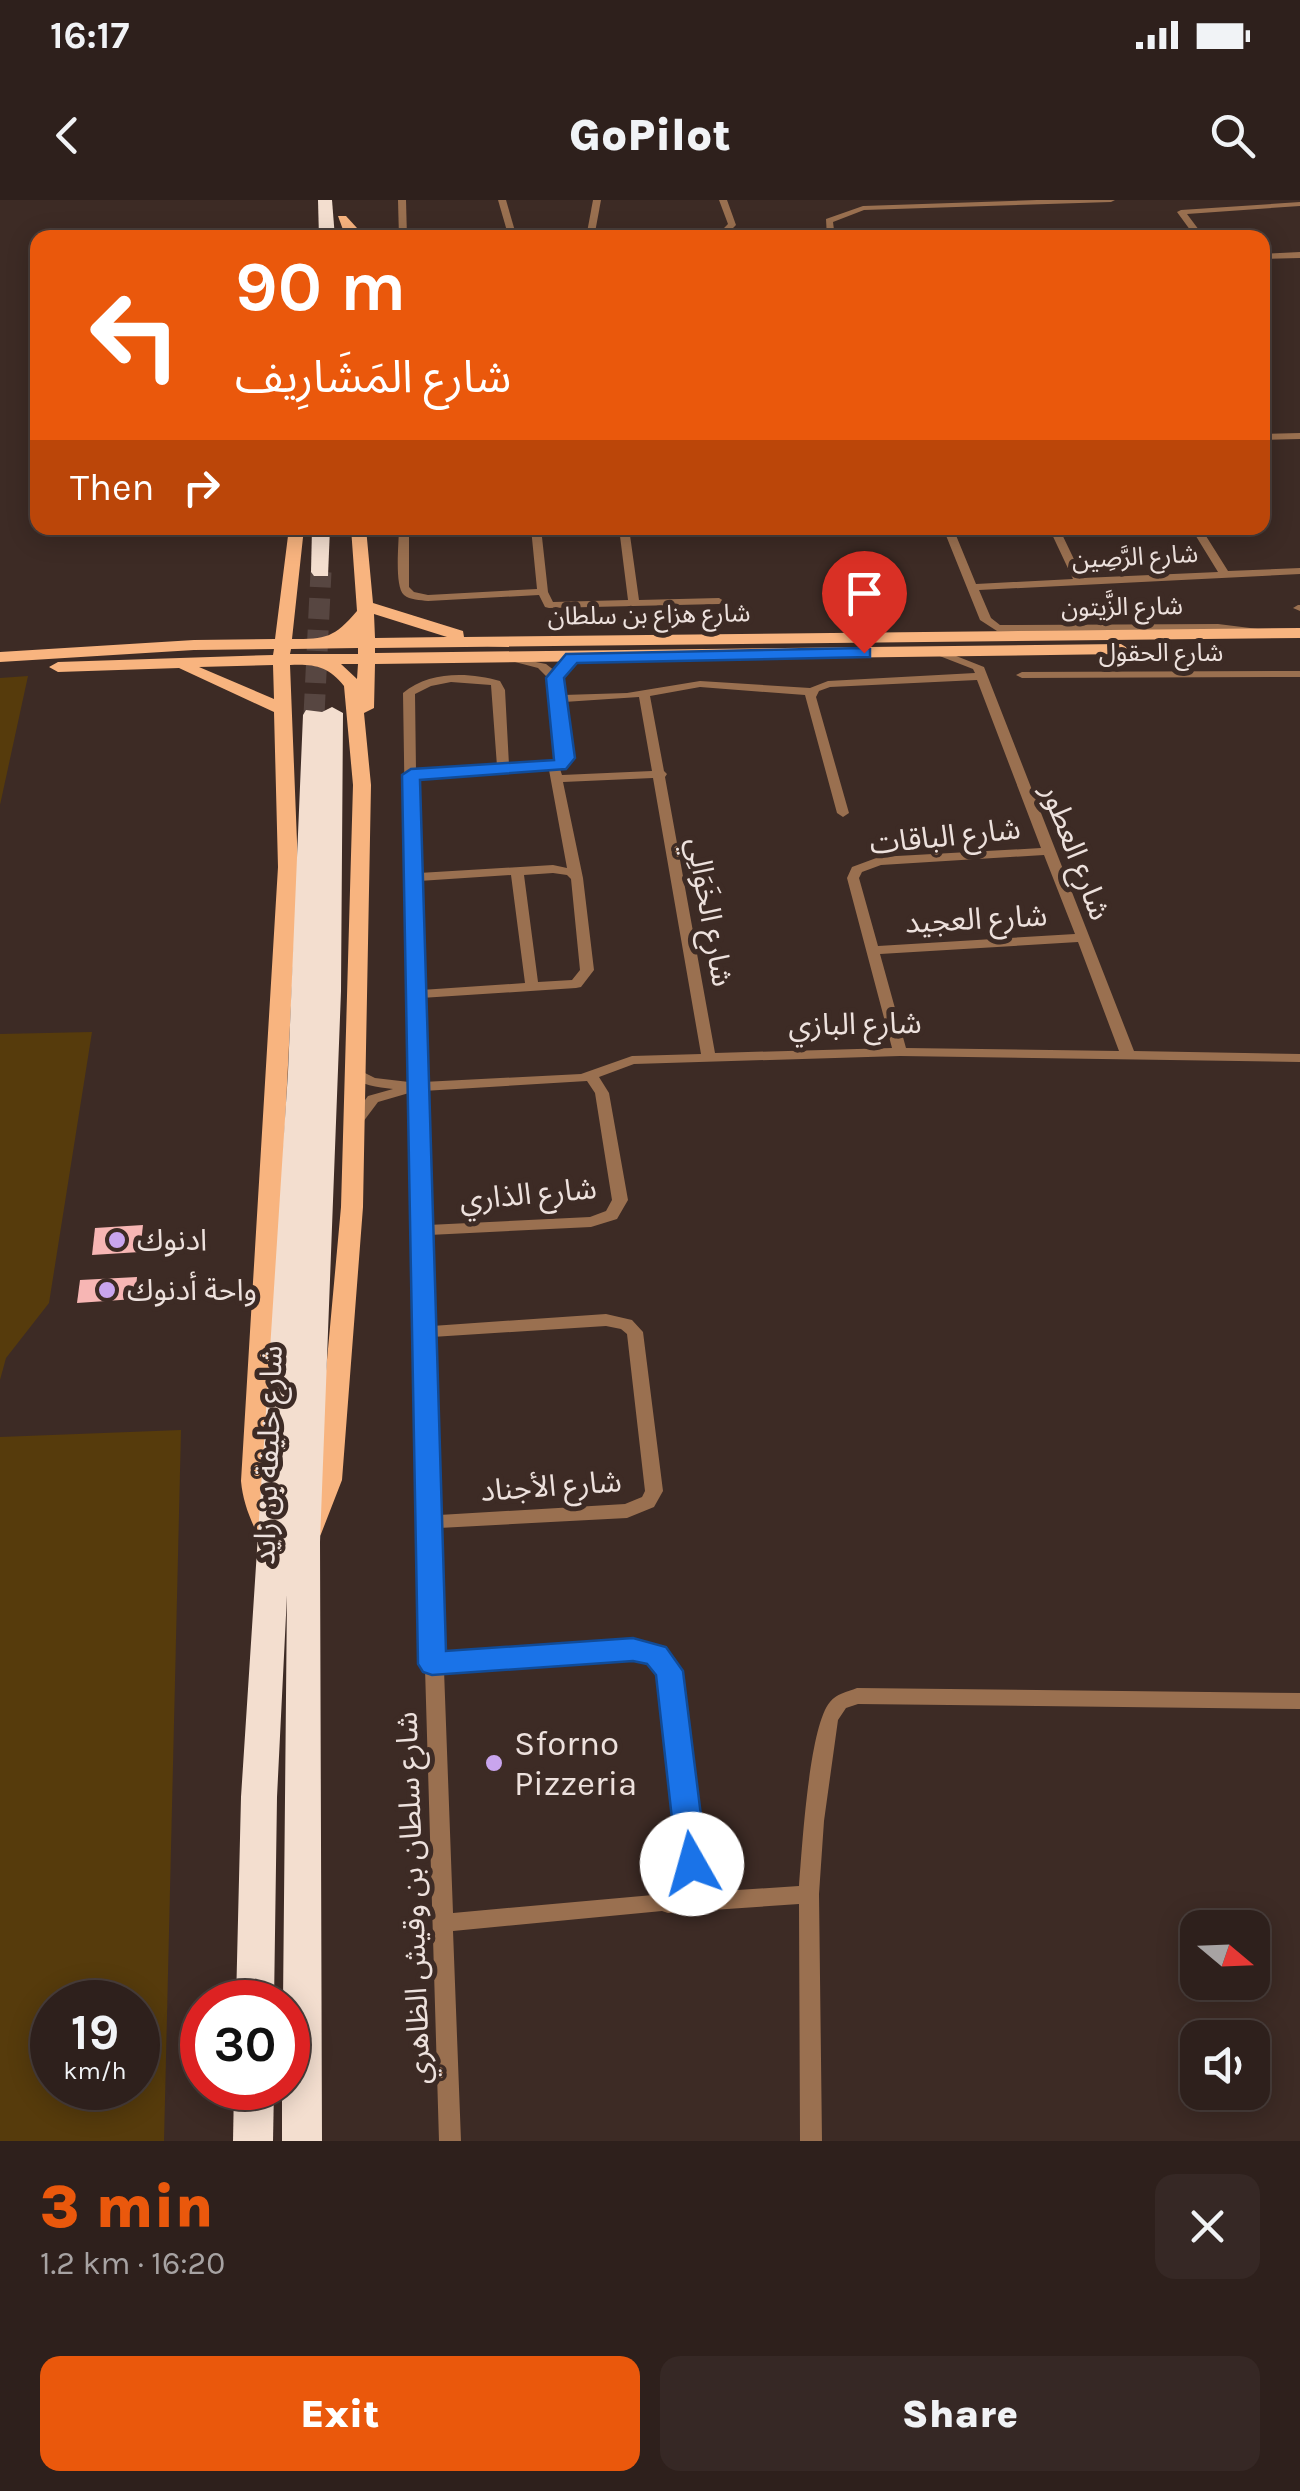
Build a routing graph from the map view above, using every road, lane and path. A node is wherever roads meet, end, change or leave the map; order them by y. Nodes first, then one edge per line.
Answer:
1 (325, 200) edge
2 (342, 200) edge
3 (402, 200) edge
4 (502, 200) edge
5 (597, 200) edge
6 (724, 200) edge
7 (1111, 200) edge
8 (946, 202) edge
9 (1300, 204) edge
10 (342, 218) junction
11 (326, 230) edge
12 (342, 230) edge
13 (351, 230) edge
14 (403, 230) edge
15 (511, 230) edge
16 (591, 230) edge
17 (727, 230) edge
18 (830, 230) edge
19 (1193, 230) edge
20 (1300, 255) edge
21 (1270, 257) edge
22 (1300, 436) edge
23 (1270, 438) edge
24 (295, 535) edge
25 (296, 535) edge
26 (322, 535) edge
27 (336, 535) edge
28 (359, 535) edge
29 (404, 535) edge
30 (537, 535) edge
31 (625, 535) edge
32 (951, 535) edge
33 (1057, 535) edge
34 (1200, 535) edge
35 (1300, 570) edge
36 (1225, 575) junction
37 (1079, 582) junction
38 (972, 587) junction
39 (543, 592) junction
40 (719, 601) dead end
41 (634, 604) junction
42 (366, 608) junction
43 (284, 609) junction
44 (986, 620) junction
45 (1262, 633) junction
46 (1300, 633) edge
47 (960, 636) junction
48 (538, 640) junction
49 (490, 641) junction
50 (108, 648) junction
51 (1300, 648) edge
52 (991, 651) junction
53 (285, 652) junction
54 (326, 652) junction
55 (367, 652) junction
56 (936, 652) junction
57 (0, 657) edge
58 (572, 658) junction
59 (429, 660) junction
60 (520, 660) junction
61 (83, 666) junction
62 (0, 670) edge
63 (979, 672) junction
64 (1300, 674) edge
65 (1022, 675) dead end
66 (555, 678) junction
67 (644, 692) junction
68 (812, 692) junction
69 (558, 699) junction
70 (283, 702) junction
71 (323, 714) tunnel mouth
72 (360, 748) junction
73 (503, 770) junction
74 (555, 774) junction
75 (661, 774) junction
76 (411, 775) junction
77 (843, 813) dead end
78 (1048, 852) junction
79 (517, 871) junction
80 (575, 875) junction
81 (413, 876) junction
82 (1082, 938) junction
83 (873, 950) junction
84 (532, 987) junction
85 (417, 994) junction
86 (900, 1052) junction
87 (1128, 1055) junction
88 (709, 1058) junction
89 (1300, 1058) edge
90 (356, 1074) junction
91 (591, 1076) junction
92 (416, 1087) junction
93 (354, 1124) junction
94 (423, 1230) junction
95 (425, 1332) junction
96 (430, 1522) junction
97 (288, 1540) junction
98 (432, 1664) junction
99 (1300, 1701) edge
100 (809, 1894) junction
101 (656, 1904) junction
102 (442, 1923) junction
103 (255, 1980) edge
104 (254, 2110) edge
105 (253, 2141) edge
106 (302, 2141) edge
107 (450, 2141) edge
108 (811, 2141) edge

1 - 11 highway
2 - 10 highway
3 - 14 street
4 - 15 street
5 - 16 street
6 - 17 street
7 - 8 street
8 - 18 street
9 - 19 street
10 - 12 highway
10 - 13 main road
20 - 21 street
22 - 23 street
24 - 43 main road
25 - 54 main road
26 - 27 highway
28 - 42 main road
29 - 39 street
30 - 39 street
31 - 41 street
32 - 38 street
33 - 37 street
34 - 36 street
35 - 36 street, شارع الرَّصِين
36 - 37 street, شارع الرَّصِين
37 - 38 street, شارع الرَّصِين
38 - 44 street
39 - 41 street
40 - 41 street
42 - 49 main road
42 - 54 main road
42 - 55 main road
43 - 50 main road
43 - 53 main road
44 - 45 street, شارع الزَّيتون
44 - 47 street
45 - 46 main road, شارع هزاع بن سلطان
45 - 47 main road, شارع هزاع بن سلطان
47 - 48 main road, شارع هزاع بن سلطان
48 - 49 main road, شارع هزاع بن سلطان
48 - 55 main road
49 - 55 main road, شارع هزاع بن سلطان
50 - 53 main road
50 - 57 main road
51 - 52 main road, شارع هزاع بن سلطان
52 - 56 main road, شارع هزاع بن سلطان
52 - 63 street
53 - 54 main road, شارع هزاع بن سلطان
53 - 61 main road, شارع هزاع بن سلطان
53 - 70 main road
54 - 55 main road, شارع هزاع بن سلطان
54 - 55 main road
54 - 70 main road
54 - 72 main road
55 - 59 main road, شارع هزاع بن سلطان
55 - 72 main road
56 - 58 main road, شارع هزاع بن سلطان
56 - 63 street
58 - 60 main road, شارع هزاع بن سلطان
58 - 66 street
59 - 60 main road, شارع هزاع بن سلطان
59 - 72 main road
60 - 66 street
61 - 62 main road, شارع هزاع بن سلطان
61 - 70 main road
63 - 68 street
63 - 78 street, شارع العطور
64 - 65 street, شارع الحقول
66 - 69 street
67 - 68 street
67 - 69 street
67 - 75 street, شارع الخَوَالِي
68 - 77 street
69 - 74 street
70 - 97 main road
71 - 97 highway, شارع خليفة بن زايد
72 - 90 main road
73 - 74 street
73 - 76 street
73 - 76 street, شارع سلطان بن وقيش الظاهري
74 - 75 street
74 - 80 street
75 - 88 street, شارع الخَوَالِي
76 - 81 street, شارع سلطان بن وقيش الظاهري
78 - 82 street, شارع العطور
78 - 83 street, شارع الباقات
79 - 80 street
79 - 81 street
79 - 84 street
80 - 84 street
81 - 85 street, شارع سلطان بن وقيش الظاهري
82 - 83 street, شارع العجيد
82 - 87 street, شارع العطور
83 - 86 street, شارع الباقات
84 - 85 street
85 - 92 street, شارع سلطان بن وقيش الظاهري
86 - 87 street, شارع البازي
86 - 88 street, شارع البازي
87 - 89 street, شارع البازي
88 - 91 street, شارع البازي
90 - 92 street, شارع البازي
90 - 93 main road
91 - 92 street, شارع البازي
91 - 94 street, شارع الذاري
92 - 93 street, شارع البازي
92 - 94 street, شارع سلطان بن وقيش الظاهري
93 - 97 main road
94 - 95 street, شارع سلطان بن وقيش الظاهري
95 - 96 street, شارع سلطان بن وقيش الظاهري
95 - 96 street, شارع الأجناد
96 - 98 street, شارع سلطان بن وقيش الظاهري
97 - 103 highway, شارع خليفة بن زايد
97 - 106 highway, شارع خليفة بن زايد
98 - 101 street
98 - 102 street, شارع سلطان بن وقيش الظاهري
99 - 100 street
100 - 101 street
100 - 108 street
101 - 102 street
102 - 107 street, شارع سلطان بن وقيش الظاهري
104 - 105 highway

